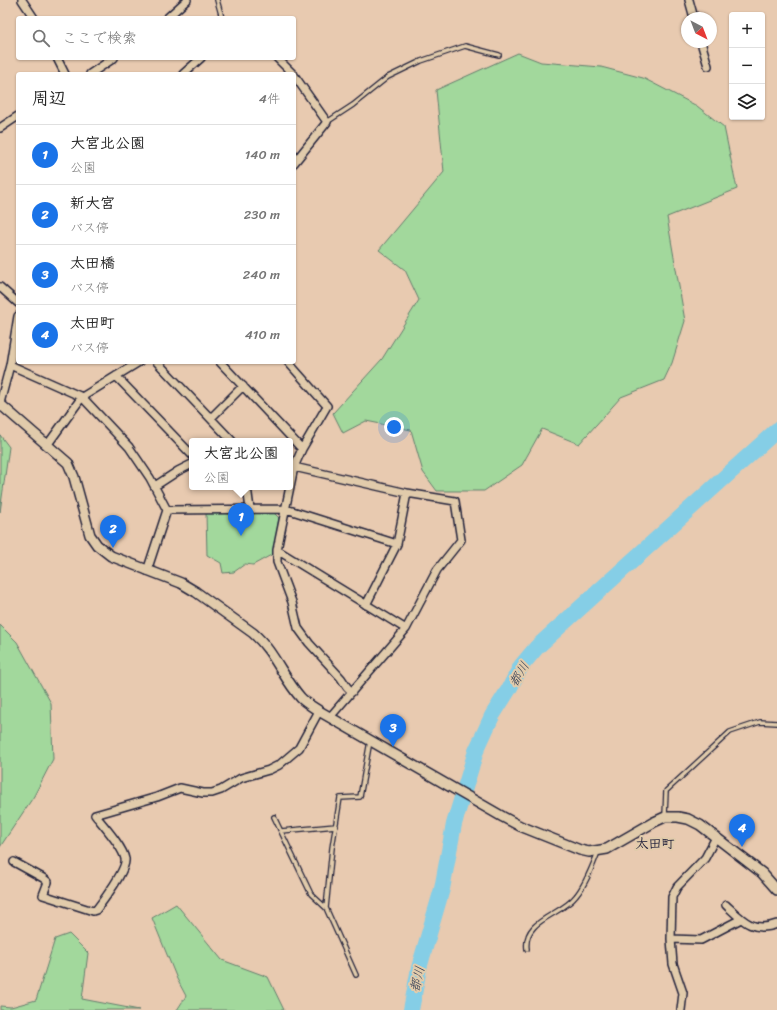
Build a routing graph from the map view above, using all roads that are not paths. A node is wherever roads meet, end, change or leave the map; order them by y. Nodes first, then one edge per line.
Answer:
1 (22, 0) edge
2 (187, 0) edge
3 (217, 0) edge
4 (689, 0) edge
5 (692, 12) edge
6 (33, 16) edge
7 (169, 16) edge
8 (221, 16) edge
9 (703, 48) edge
10 (499, 56) dead end
11 (57, 60) edge
12 (111, 60) edge
13 (199, 60) edge
14 (279, 60) edge
15 (708, 66) dead end
16 (64, 72) edge
17 (93, 72) edge
18 (185, 72) edge
19 (292, 72) edge
20 (296, 77) edge
21 (16, 117) edge
22 (327, 122) junction
23 (0, 128) edge
24 (296, 161) edge
25 (0, 287) edge
26 (16, 301) edge
27 (16, 328) edge
28 (135, 364) edge
29 (159, 364) edge
30 (222, 364) edge
31 (290, 364) edge
32 (10, 365) junction
33 (116, 376) junction
34 (243, 386) junction
35 (82, 397) junction
36 (0, 403) edge
37 (211, 418) junction
38 (229, 438) edge
39 (292, 438) edge
40 (293, 439) edge
41 (48, 444) junction
42 (302, 449) junction
43 (189, 452) edge
44 (189, 466) edge
45 (294, 467) junction
46 (293, 472) edge
47 (155, 486) junction
48 (247, 490) edge
49 (290, 490) edge
50 (407, 493) junction
51 (250, 509) junction
52 (286, 509) junction
53 (167, 510) junction
54 (397, 544) junction
55 (277, 550) junction
56 (147, 571) junction
57 (366, 605) junction
58 (406, 629) junction
59 (352, 692) junction
60 (319, 711) junction
61 (330, 717) junction
62 (777, 723) edge
63 (370, 741) junction
64 (274, 817) dead end
65 (665, 817) junction
66 (336, 826) junction
67 (281, 831) junction
68 (716, 837) junction
69 (598, 851) junction
70 (14, 862) dead end
71 (776, 888) edge
72 (726, 905) dead end
73 (326, 908) junction
74 (741, 920) junction
75 (777, 924) edge
76 (671, 940) junction
77 (527, 949) dead end
78 (356, 975) dead end
79 (681, 1010) edge

1 - 6 street
2 - 7 street
3 - 8 lane
4 - 5 street
9 - 15 street
10 - 22 lane
11 - 16 street
12 - 17 street
13 - 18 street
14 - 19 street
20 - 22 street
21 - 23 street
22 - 24 street
25 - 26 street
27 - 32 street
28 - 33 street
29 - 37 street
30 - 34 street
31 - 42 street
32 - 35 street
32 - 36 street
33 - 35 street
33 - 43 street
34 - 37 street
34 - 39 street
35 - 41 street
35 - 47 street
36 - 41 street
37 - 38 street
40 - 42 street
41 - 56 street
42 - 45 street
44 - 47 street
45 - 46 street
45 - 50 street
47 - 53 street
48 - 51 street
49 - 52 street
50 - 54 street
50 - 58 street
51 - 52 street
51 - 53 street
52 - 54 street
52 - 55 street
53 - 56 street
54 - 57 street
55 - 57 street
55 - 59 street
56 - 60 street
57 - 58 street
58 - 59 street
59 - 61 street
60 - 61 street
60 - 70 street
61 - 63 street
62 - 65 lane
63 - 66 lane
63 - 69 street
64 - 67 lane
65 - 68 street
65 - 69 street
66 - 67 lane
66 - 73 lane
67 - 73 lane
68 - 71 street
68 - 76 street
69 - 77 lane
72 - 74 street
73 - 78 lane
74 - 75 street
74 - 76 street
76 - 79 street

